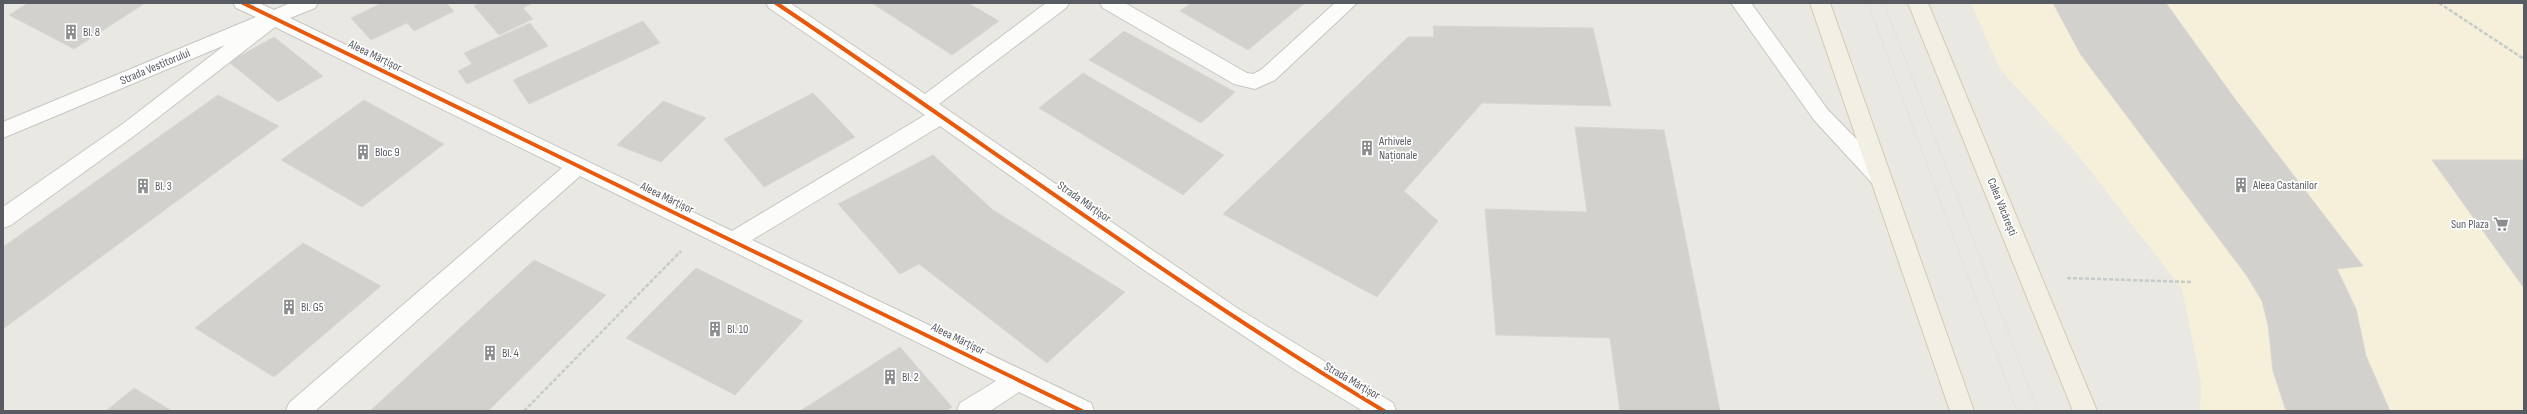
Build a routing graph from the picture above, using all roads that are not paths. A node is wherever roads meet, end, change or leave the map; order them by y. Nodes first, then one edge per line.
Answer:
1 (243, 3) edge
2 (308, 3) edge
3 (776, 3) edge
4 (1059, 3) edge
5 (1110, 3) edge
6 (1347, 3) edge
7 (1741, 3) edge
8 (1820, 3) edge
9 (1918, 3) edge
10 (274, 18) junction
11 (934, 110) junction
12 (3, 130) edge
13 (578, 166) junction
14 (1880, 177) junction
15 (3, 219) edge
16 (733, 241) junction
17 (1018, 380) junction
18 (298, 411) edge
19 (969, 411) edge
20 (1082, 411) edge
21 (1384, 411) edge
22 (1962, 411) edge
23 (2085, 411) edge

1 - 10 street, Aleea Mărțișor
2 - 10 street, Strada Vestitorului
3 - 11 street, Strada Mărțișor
4 - 11 street
5 - 6 street
7 - 14 street
8 - 14 main road
9 - 23 main road, Calea Văcărești
10 - 12 street, Strada Vestitorului
10 - 13 street, Aleea Mărțișor
10 - 15 street
11 - 16 street
11 - 21 street, Strada Mărțișor
13 - 16 street, Aleea Mărțișor
13 - 18 street
14 - 22 main road
16 - 17 street, Aleea Mărțișor
17 - 19 street
17 - 20 street, Aleea Mărțișor

